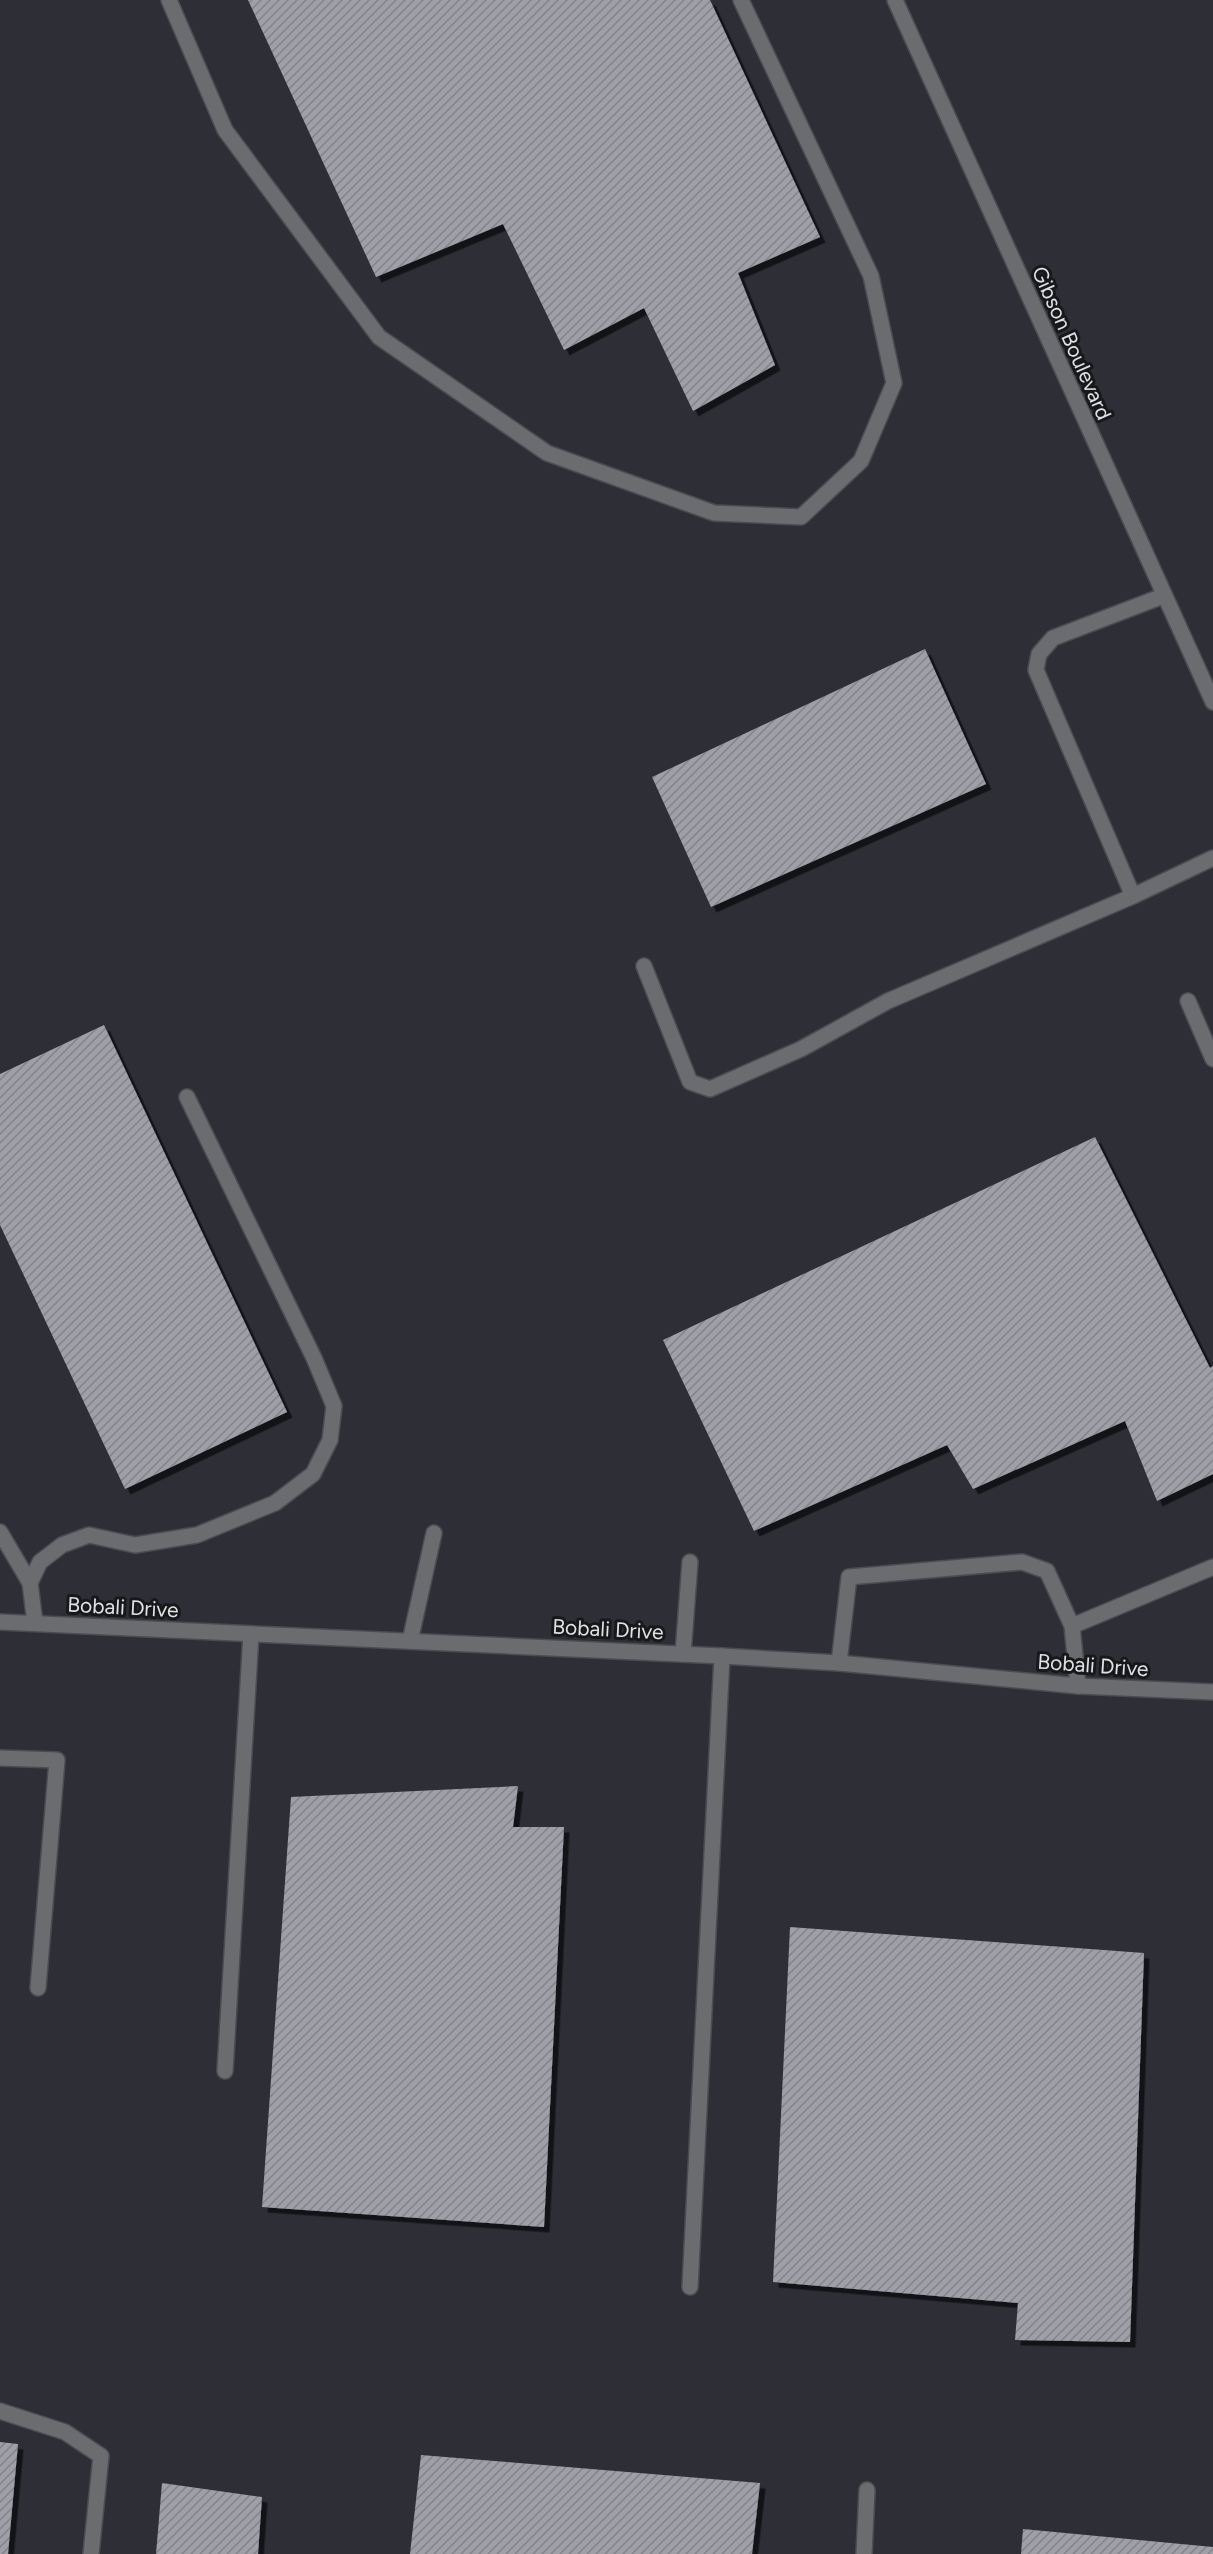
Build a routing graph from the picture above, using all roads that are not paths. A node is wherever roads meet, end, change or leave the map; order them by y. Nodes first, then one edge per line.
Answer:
1 (169, 0) edge
2 (741, 0) edge
3 (895, 0) edge
4 (1163, 596) junction
5 (1213, 702) edge
6 (1213, 858) edge
7 (1134, 896) junction
8 (644, 966) dead end
9 (1188, 1001) dead end
10 (1213, 1059) edge
11 (187, 1097) dead end
12 (0, 1532) edge
13 (434, 1533) dead end
14 (690, 1562) dead end
15 (1213, 1567) edge
16 (30, 1583) junction
17 (0, 1622) edge
18 (34, 1623) junction
19 (1072, 1626) junction
20 (251, 1634) junction
21 (410, 1641) junction
22 (683, 1654) junction
23 (722, 1656) junction
24 (839, 1663) junction
25 (1078, 1686) junction
26 (1213, 1692) edge
27 (0, 1758) edge
28 (38, 1988) dead end
29 (225, 2071) dead end
30 (690, 2287) dead end
31 (0, 2410) edge
32 (867, 2490) dead end
33 (90, 2554) edge
34 (864, 2554) edge

1 - 2 street
3 - 4 street, Gibson Boulevard
4 - 5 street, Gibson Boulevard
4 - 7 street
6 - 7 street
7 - 8 street
9 - 10 street
11 - 16 street
12 - 16 street
13 - 21 street
14 - 22 street
15 - 19 street
16 - 18 street
17 - 18 street, Bobali Drive
18 - 20 street, Bobali Drive
19 - 24 street
19 - 25 street
20 - 21 street, Bobali Drive
20 - 29 street
21 - 22 street, Bobali Drive
22 - 23 street, Bobali Drive
23 - 24 street, Bobali Drive
23 - 30 street
24 - 25 street, Bobali Drive
25 - 26 street, Bobali Drive
27 - 28 street
31 - 33 street
32 - 34 street

